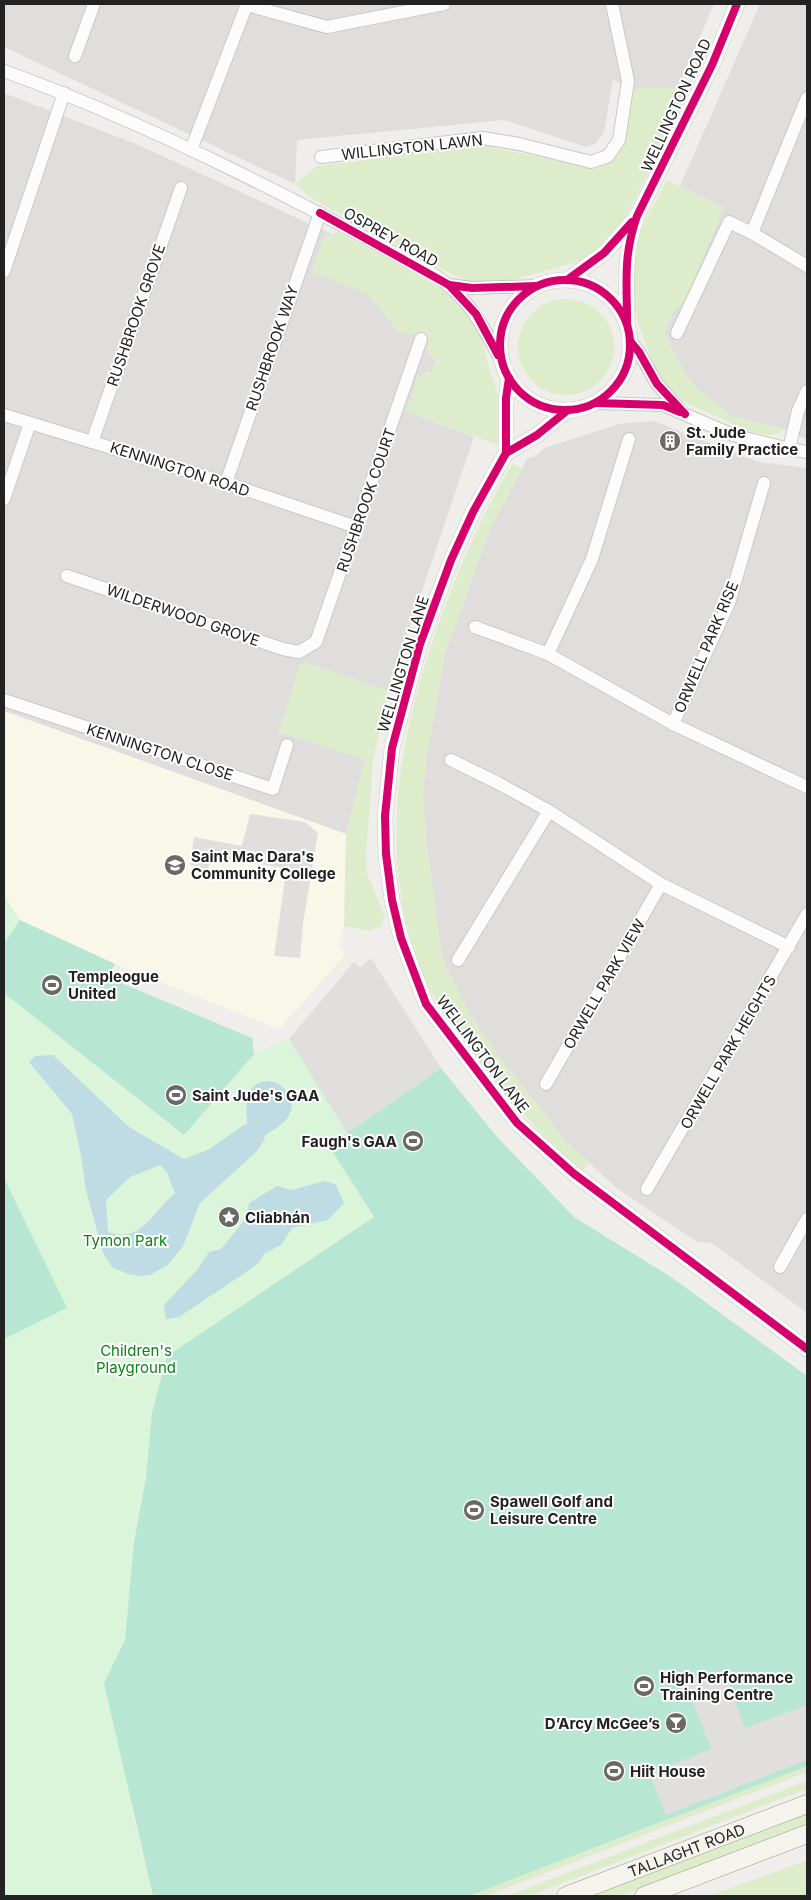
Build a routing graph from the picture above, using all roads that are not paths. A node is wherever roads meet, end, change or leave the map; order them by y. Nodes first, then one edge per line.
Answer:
1 (94, 4) edge
2 (247, 4) edge
3 (444, 4) edge
4 (612, 4) edge
5 (737, 4) edge
6 (75, 56) dead end
7 (4, 71) edge
8 (64, 93) junction
9 (807, 98) edge
10 (191, 150) junction
11 (321, 157) dead end
12 (181, 188) dead end
13 (320, 213) junction
14 (637, 216) junction
15 (752, 233) junction
16 (807, 266) edge
17 (4, 271) edge
18 (567, 280) junction
19 (449, 285) junction
20 (538, 286) junction
21 (677, 333) dead end
22 (629, 334) junction
23 (420, 339) dead end
24 (502, 362) junction
25 (509, 378) junction
26 (807, 391) edge
27 (596, 403) junction
28 (568, 410) junction
29 (4, 414) edge
30 (685, 414) junction
31 (30, 423) junction
32 (629, 439) dead end
33 (92, 442) junction
34 (789, 449) junction
35 (506, 452) junction
36 (807, 452) edge
37 (226, 483) junction
38 (764, 484) dead end
39 (4, 499) edge
40 (356, 527) junction
41 (67, 576) dead end
42 (476, 627) dead end
43 (299, 652) joint
44 (548, 654) junction
45 (4, 700) edge
46 (673, 724) junction
47 (287, 745) dead end
48 (451, 760) dead end
49 (807, 787) edge
50 (549, 811) junction
51 (661, 884) junction
52 (807, 914) edge
53 (789, 947) junction
54 (458, 960) dead end
55 (546, 1084) dead end
56 (647, 1189) dead end
57 (807, 1219) edge
58 (780, 1267) dead end
59 (807, 1349) edge
60 (807, 1804) edge
61 (807, 1834) edge
62 (566, 1896) edge
63 (644, 1896) edge

1 - 6 street
2 - 3 street
2 - 10 street
4 - 11 street, WILLINGTON LAWN
5 - 14 street, WELLINGTON ROAD
7 - 8 street, OSPREY ROAD
8 - 10 street, OSPREY ROAD
8 - 17 street
9 - 15 street
10 - 13 street, OSPREY ROAD
12 - 33 street, RUSHBROOK GROVE
13 - 19 street, OSPREY ROAD
13 - 37 street, RUSHBROOK WAY
14 - 18 street, WELLINGTON ROAD
14 - 22 street, WELLINGTON ROAD
15 - 16 street
15 - 21 street
18 - 20 street
18 - 22 street
19 - 20 street, OSPREY ROAD
19 - 24 street, OSPREY ROAD
20 - 24 street
22 - 27 street
22 - 30 street
23 - 40 street, RUSHBROOK COURT
24 - 25 street
25 - 28 street
25 - 35 street, WELLINGTON LANE
26 - 34 street
27 - 28 street
27 - 30 street
28 - 35 street
29 - 31 street, KENNINGTON ROAD
30 - 34 street
31 - 33 street, KENNINGTON ROAD
31 - 39 street
32 - 44 street
33 - 37 street, KENNINGTON ROAD
34 - 36 street
35 - 59 street, WELLINGTON LANE
37 - 40 street, KENNINGTON ROAD
38 - 46 street, ORWELL PARK RISE
40 - 43 street, RUSHBROOK COURT
41 - 43 street, WILDERWOOD GROVE
42 - 44 street, ORWELL PARK RISE
44 - 46 street, ORWELL PARK RISE
45 - 47 street, KENNINGTON CLOSE
46 - 49 street, ORWELL PARK RISE
48 - 50 street
50 - 51 street
50 - 54 street
51 - 53 street
51 - 55 street, ORWELL PARK VIEW
52 - 53 street, ORWELL PARK HEIGHTS
53 - 56 street, ORWELL PARK HEIGHTS
57 - 58 street
60 - 62 main road, TALLAGHT ROAD
61 - 63 main road, TALLAGHT ROAD

